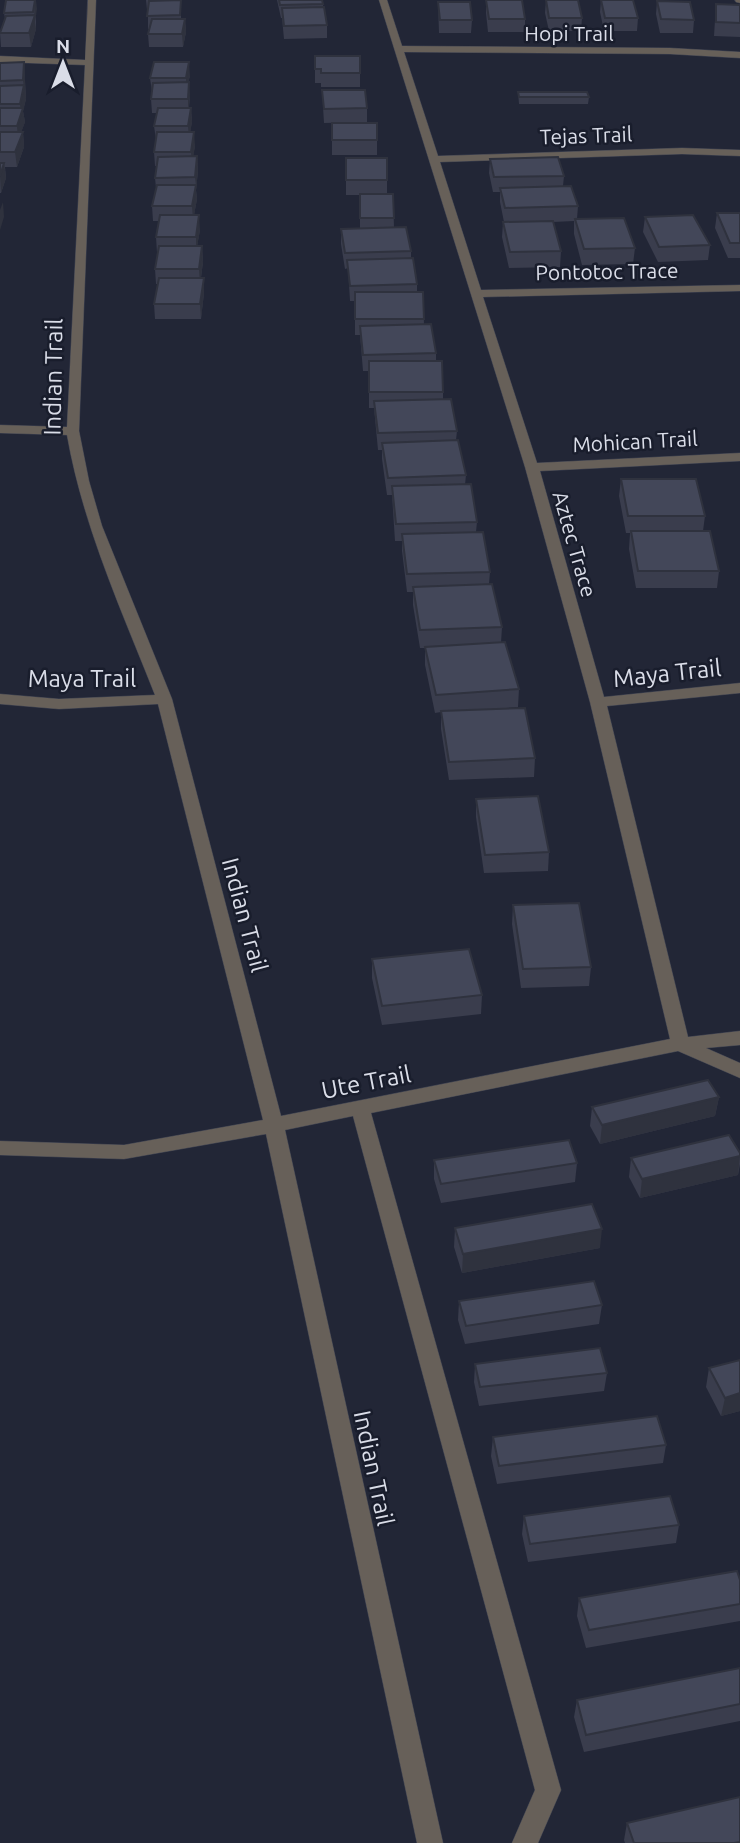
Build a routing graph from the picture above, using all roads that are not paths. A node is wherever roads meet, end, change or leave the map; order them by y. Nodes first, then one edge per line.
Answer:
1 (92, 0) edge
2 (383, 0) edge
3 (398, 49) junction
4 (740, 55) edge
5 (0, 59) edge
6 (90, 63) junction
7 (740, 153) edge
8 (433, 159) junction
9 (740, 288) edge
10 (474, 294) junction
11 (0, 429) edge
12 (73, 431) junction
13 (740, 457) edge
14 (532, 467) junction
15 (740, 688) edge
16 (0, 699) edge
17 (164, 699) junction
18 (598, 702) junction
19 (740, 1038) edge
20 (680, 1044) junction
21 (740, 1071) edge
22 (360, 1108) junction
23 (274, 1125) junction
24 (0, 1148) edge
25 (430, 1843) edge
26 (525, 1843) edge

1 - 6 street, Indian Trail
2 - 3 street, Aztec Trace
3 - 4 street, Hopi Trail
3 - 8 street, Aztec Trace
5 - 6 street
6 - 12 street, Indian Trail
7 - 8 street, Tejas Trail
8 - 10 street, Aztec Trace
9 - 10 street, Pontotoc Trace
10 - 14 street, Aztec Trace
11 - 12 street
12 - 17 street, Indian Trail
13 - 14 street, Mohican Trail
14 - 18 street, Aztec Trace
15 - 18 street, Maya Trail
16 - 17 street, Maya Trail
17 - 23 street, Indian Trail
18 - 20 street, Aztec Trace
19 - 20 street, Ute Trail
20 - 21 street
20 - 22 street, Ute Trail
22 - 23 street, Ute Trail
22 - 26 street
23 - 24 street, Ute Trail
23 - 25 street, Indian Trail

